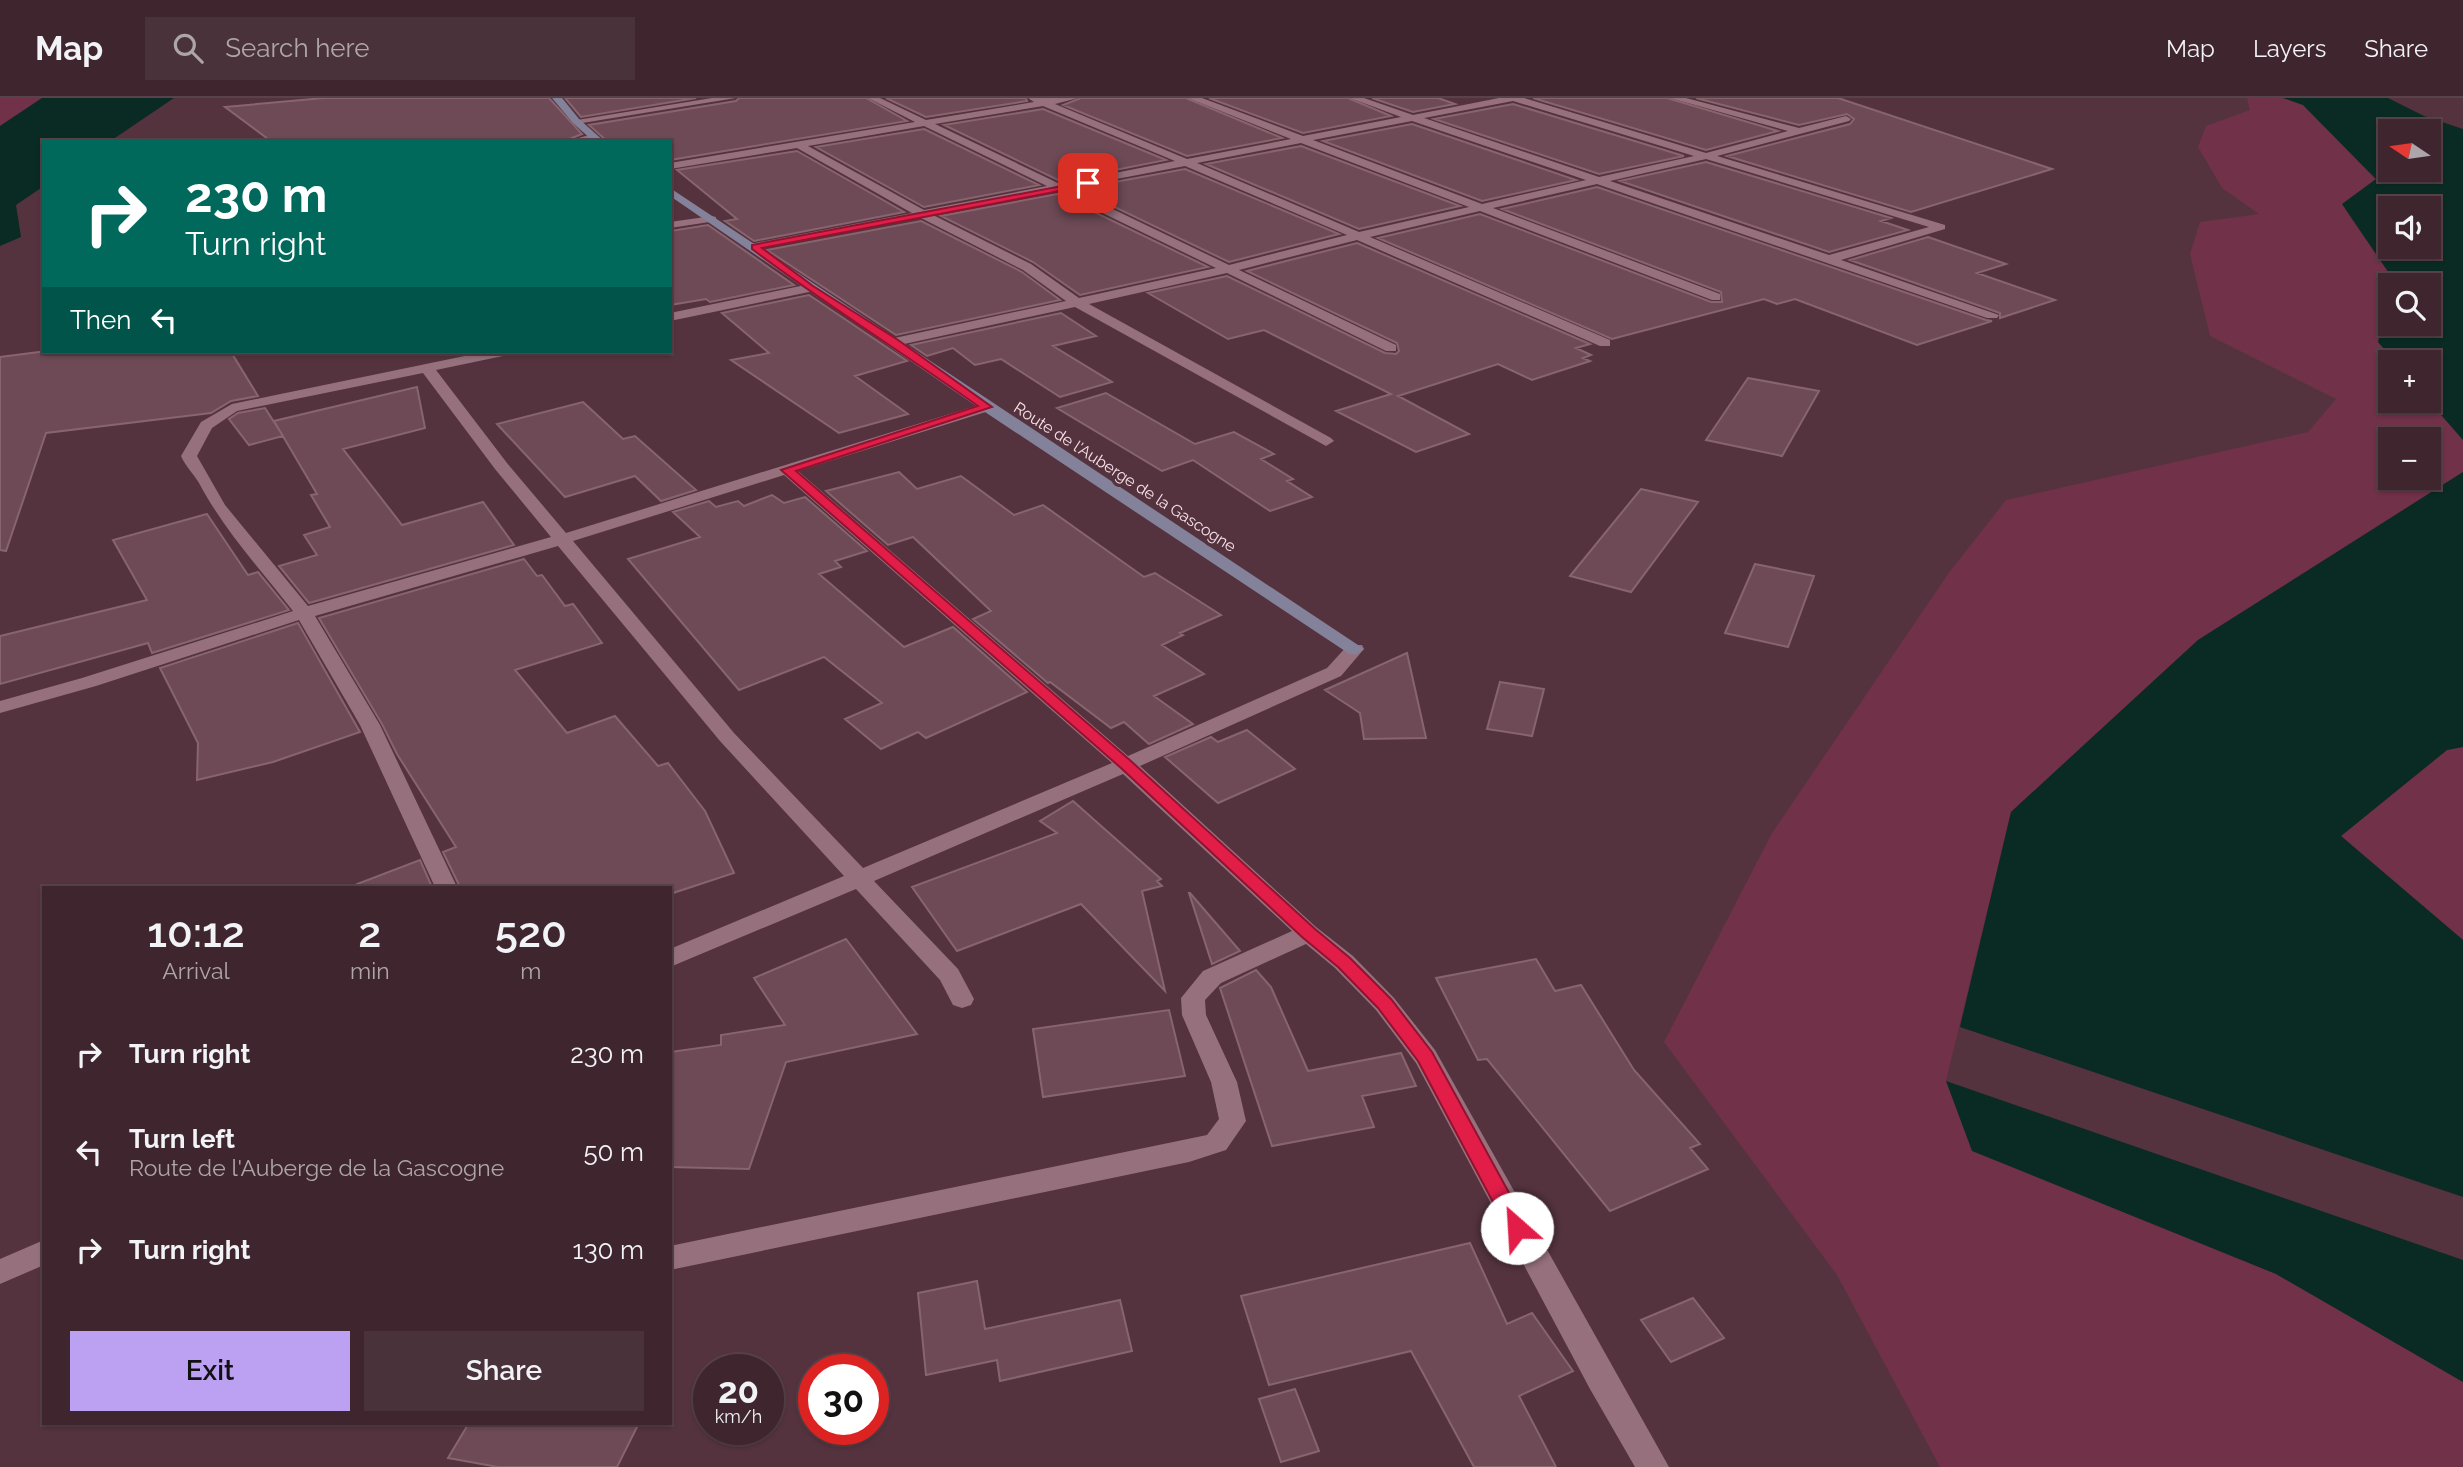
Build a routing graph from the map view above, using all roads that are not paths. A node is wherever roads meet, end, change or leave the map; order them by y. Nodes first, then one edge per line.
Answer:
1 (557, 98) edge
2 (731, 98) edge
3 (873, 98) edge
4 (1073, 98) edge
5 (1193, 98) edge
6 (1355, 98) edge
7 (1514, 98) edge
8 (1675, 98) edge
9 (1038, 100) edge
10 (1410, 117) junction
11 (1846, 119) dead end
12 (576, 121) junction
13 (926, 124) junction
14 (1799, 131) junction
15 (596, 139) edge
16 (1303, 140) junction
17 (801, 146) junction
18 (1706, 156) junction
19 (1189, 163) junction
20 (672, 166) edge
21 (1595, 181) junction
22 (1063, 188) junction
23 (672, 192) edge
24 (1480, 207) junction
25 (924, 215) junction
26 (712, 219) junction
27 (672, 225) edge
28 (1357, 236) junction
29 (755, 247) junction
30 (1830, 259) junction
31 (1225, 270) junction
32 (810, 288) junction
33 (1716, 297) dead end
34 (1077, 303) junction
35 (1992, 315) dead end
36 (672, 317) edge
37 (895, 342) junction
38 (1605, 343) dead end
39 (1391, 348) dead end
40 (493, 354) edge
41 (426, 368) junction
42 (986, 407) junction
43 (1326, 440) dead end
44 (787, 470) junction
45 (563, 539) junction
46 (304, 613) junction
47 (0, 707) edge
48 (1126, 765) junction
49 (858, 877) junction
50 (446, 886) edge
51 (1308, 933) junction
52 (672, 958) edge
53 (962, 999) dead end
54 (42, 1253) edge
55 (672, 1258) edge
56 (0, 1272) edge
57 (1653, 1467) edge

1 - 12 street
2 - 12 street
3 - 13 street
4 - 9 street
5 - 16 street
6 - 10 street
7 - 10 street
7 - 18 street
8 - 14 street
9 - 13 street
9 - 19 street
10 - 16 street
10 - 21 street
11 - 14 street
12 - 15 street
13 - 17 street
13 - 22 street
14 - 18 street
16 - 19 street
16 - 24 street
17 - 20 street
17 - 25 street
18 - 21 street
18 - 30 street
19 - 22 street
19 - 28 street
21 - 24 street
21 - 30 street
22 - 25 street
22 - 31 street
23 - 26 street, Route de l'Auberge de la Gascogne
24 - 28 street
24 - 33 street
25 - 29 street
25 - 34 street
26 - 27 street
26 - 29 street, Route de l'Auberge de la Gascogne
28 - 31 street
28 - 38 street
29 - 32 street, Route de l'Auberge de la Gascogne
30 - 35 street
31 - 34 street
31 - 39 street
32 - 36 street
32 - 37 street, Route de l'Auberge de la Gascogne
34 - 37 street
34 - 43 street
37 - 42 street, Route de l'Auberge de la Gascogne
40 - 41 street
41 - 45 street
41 - 46 street
42 - 44 street
42 - 48 street, Route de l'Auberge de la Gascogne
44 - 45 street
44 - 48 street
45 - 46 street
45 - 49 street
46 - 47 street
46 - 50 street
48 - 49 street
48 - 51 street
49 - 52 street
49 - 53 street
51 - 55 street
51 - 57 street
54 - 56 street

